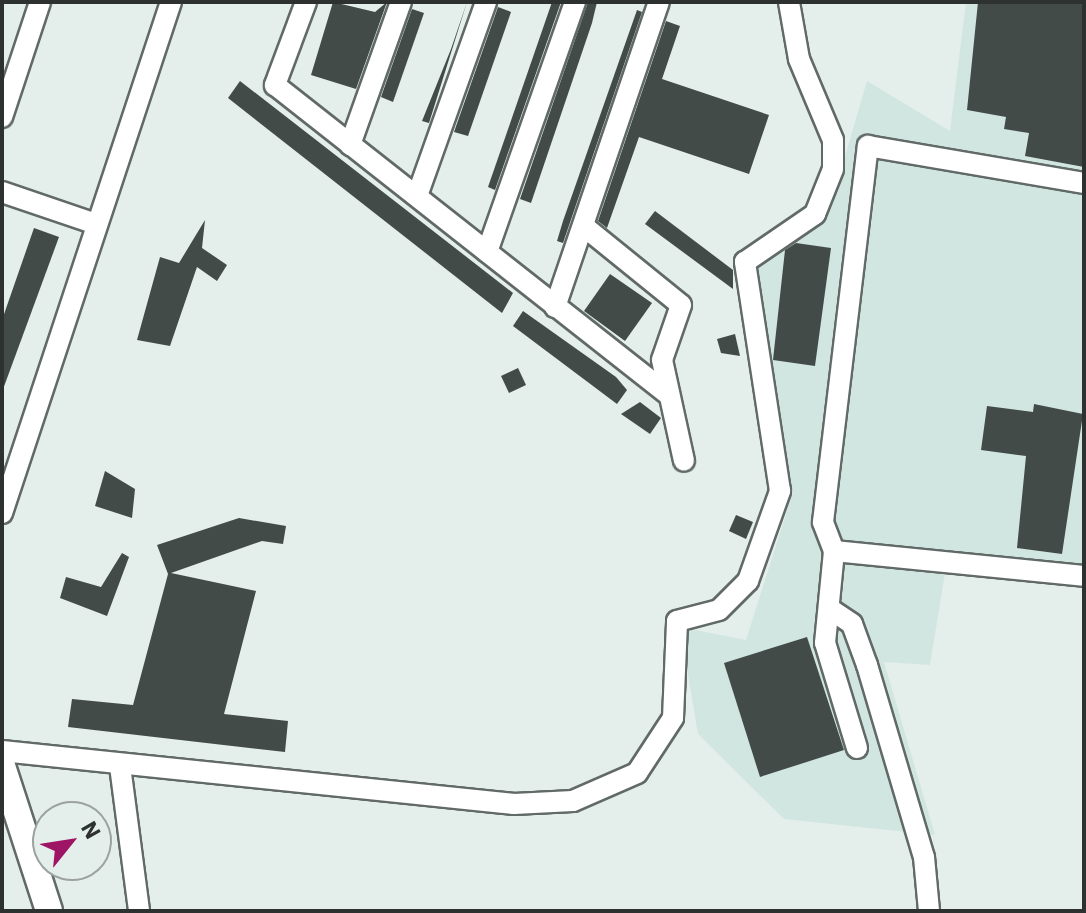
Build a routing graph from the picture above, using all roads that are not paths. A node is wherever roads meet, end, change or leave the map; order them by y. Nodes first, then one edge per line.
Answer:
1 (40, 2) edge
2 (171, 2) edge
3 (306, 2) edge
4 (401, 2) edge
5 (486, 2) edge
6 (575, 2) edge
7 (658, 2) edge
8 (789, 2) edge
9 (2, 117) edge
10 (350, 145) junction
11 (1084, 183) edge
12 (2, 192) edge
13 (417, 196) junction
14 (96, 224) junction
15 (586, 228) junction
16 (487, 252) junction
17 (555, 307) junction
18 (669, 395) junction
19 (684, 461) dead end
20 (2, 513) edge
21 (834, 551) junction
22 (1084, 576) edge
23 (833, 611) junction
24 (857, 748) dead end
25 (2, 751) edge
26 (2, 766) edge
27 (120, 766) junction
28 (49, 911) edge
29 (139, 911) edge
30 (929, 911) edge

1 - 9 street
2 - 14 street
3 - 10 street
4 - 10 street
5 - 13 street
6 - 16 street
7 - 15 street
8 - 27 street
10 - 13 street
11 - 21 street
12 - 14 street
13 - 16 street
14 - 20 street
15 - 17 street
15 - 18 street
16 - 17 street
17 - 18 street
18 - 19 street
21 - 22 street
21 - 23 street
23 - 24 street
23 - 30 street
25 - 27 street
26 - 28 street
27 - 29 street

